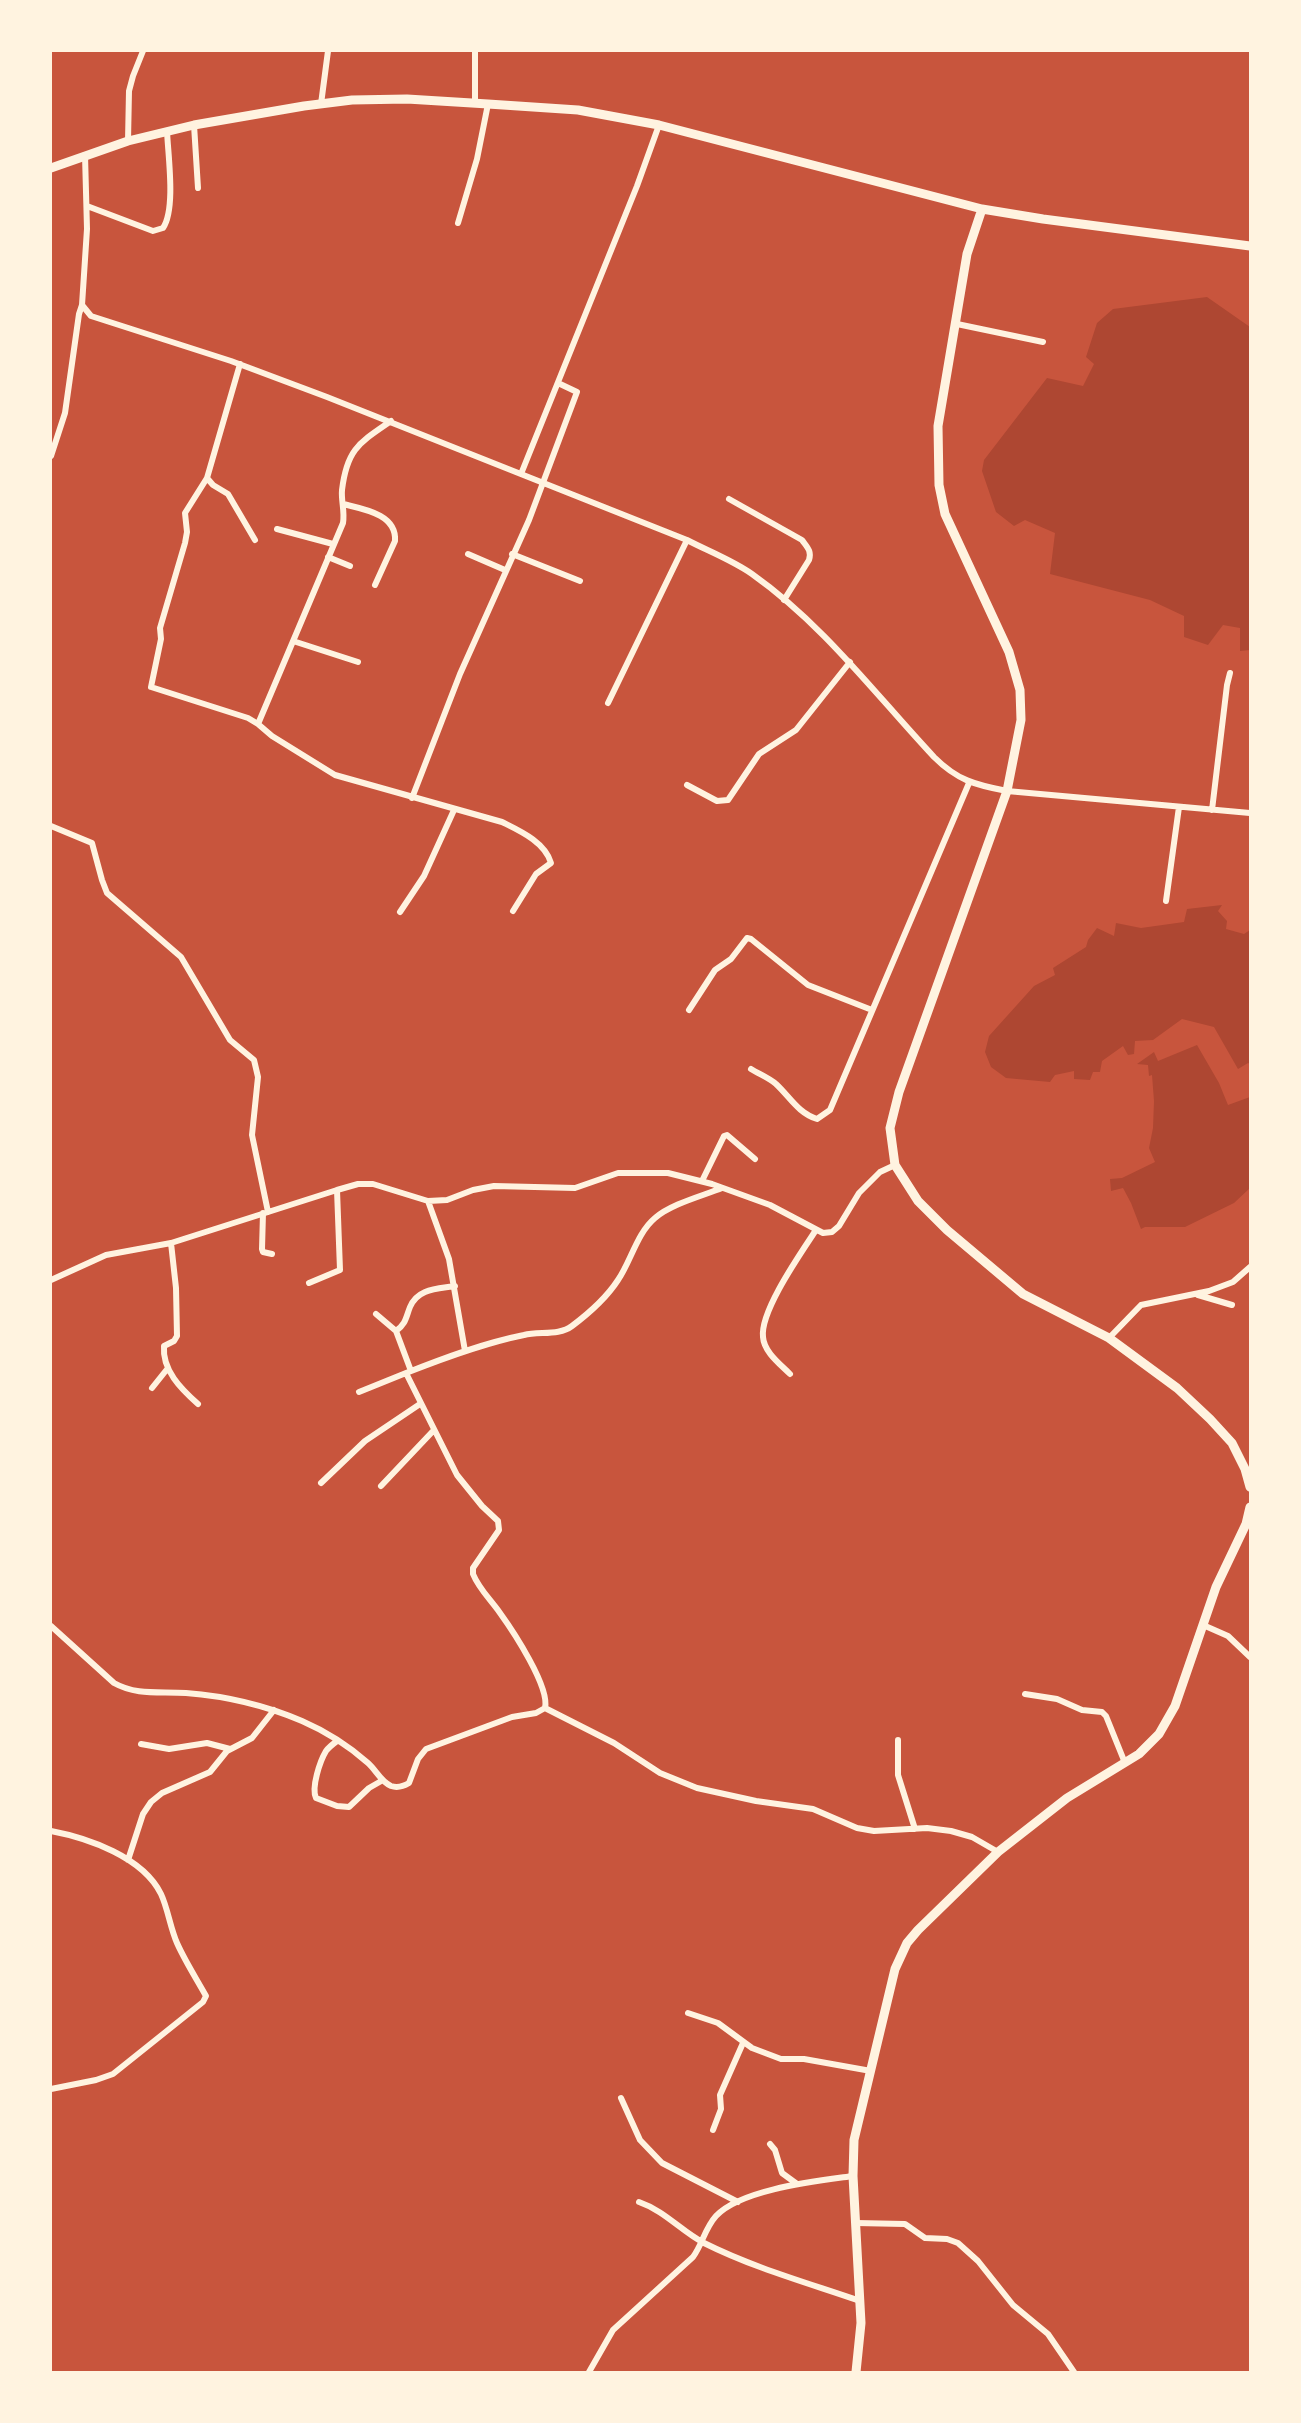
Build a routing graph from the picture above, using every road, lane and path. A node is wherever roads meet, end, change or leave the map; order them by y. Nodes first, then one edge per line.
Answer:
1 (143, 51) edge
2 (328, 51) edge
3 (475, 51) edge
4 (475, 103) junction
5 (321, 104) junction
6 (488, 104) junction
7 (659, 125) junction
8 (194, 126) junction
9 (167, 131) junction
10 (128, 141) junction
11 (85, 155) junction
12 (51, 168) edge
13 (198, 188) dead end
14 (87, 206) junction
15 (982, 209) junction
16 (458, 223) dead end
17 (1250, 246) edge
18 (82, 305) junction
19 (957, 324) junction
20 (1043, 342) dead end
21 (240, 364) junction
22 (558, 383) junction
23 (391, 421) junction
24 (51, 456) edge
25 (521, 474) junction
26 (207, 478) junction
27 (544, 483) junction
28 (729, 499) dead end
29 (344, 504) junction
30 (277, 529) dead end
31 (255, 540) dead end
32 (687, 540) junction
33 (333, 544) junction
34 (468, 554) dead end
35 (512, 554) junction
36 (328, 557) junction
37 (350, 566) dead end
38 (505, 570) junction
39 (580, 581) dead end
40 (375, 585) dead end
41 (784, 600) junction
42 (293, 641) junction
43 (358, 662) dead end
44 (850, 662) junction
45 (1230, 673) dead end
46 (608, 703) dead end
47 (258, 724) junction
48 (969, 783) junction
49 (687, 785) dead end
50 (1007, 791) junction
51 (412, 798) junction
52 (1179, 807) junction
53 (454, 810) junction
54 (1212, 810) junction
55 (1250, 813) edge
56 (51, 826) edge
57 (1166, 901) dead end
58 (513, 911) dead end
59 (400, 912) dead end
60 (689, 1010) dead end
61 (872, 1010) junction
62 (751, 1069) dead end
63 (755, 1159) dead end
64 (894, 1165) junction
65 (702, 1181) junction
66 (722, 1188) junction
67 (337, 1190) junction
68 (428, 1201) junction
69 (266, 1212) junction
70 (816, 1230) junction
71 (171, 1243) junction
72 (272, 1254) dead end
73 (1250, 1267) edge
74 (51, 1280) edge
75 (309, 1283) dead end
76 (455, 1286) junction
77 (1198, 1295) junction
78 (1232, 1305) dead end
79 (376, 1314) dead end
80 (396, 1331) junction
81 (1109, 1338) junction
82 (465, 1351) junction
83 (168, 1368) junction
84 (409, 1372) junction
85 (790, 1374) dead end
86 (152, 1388) dead end
87 (359, 1392) dead end
88 (198, 1404) dead end
89 (420, 1404) junction
90 (434, 1430) junction
91 (321, 1483) dead end
92 (381, 1486) dead end
93 (1250, 1486) edge
94 (1250, 1513) edge
95 (1203, 1625) junction
96 (51, 1626) edge
97 (1250, 1657) edge
98 (1025, 1694) dead end
99 (545, 1708) junction
100 (274, 1710) junction
101 (898, 1740) dead end
102 (337, 1741) junction
103 (141, 1744) dead end
104 (230, 1749) junction
105 (1125, 1763) junction
106 (382, 1780) junction
107 (915, 1829) junction
108 (51, 1831) edge
109 (998, 1852) junction
110 (128, 1860) junction
111 (688, 2013) dead end
112 (743, 2043) junction
113 (871, 2071) junction
114 (51, 2089) edge
115 (621, 2098) dead end
116 (713, 2130) dead end
117 (770, 2144) dead end
118 (854, 2176) junction
119 (797, 2184) junction
120 (639, 2202) dead end
121 (738, 2202) junction
122 (856, 2223) junction
123 (702, 2242) junction
124 (860, 2301) junction
125 (589, 2372) edge
126 (855, 2372) edge
127 (1074, 2372) edge

1 - 10 street
2 - 5 street
3 - 4 street
4 - 5 highway
4 - 6 highway
5 - 8 highway
6 - 7 highway
6 - 16 street
7 - 15 highway
7 - 22 street
8 - 9 highway
8 - 13 street
9 - 10 highway
9 - 14 street
10 - 11 highway
11 - 12 highway
11 - 14 street
14 - 18 street
15 - 17 highway
15 - 19 highway
18 - 21 street
18 - 24 street
19 - 20 street
19 - 50 highway
21 - 23 street
21 - 26 street
22 - 25 street
22 - 27 street
23 - 25 street
23 - 29 street
25 - 27 street
26 - 31 street
26 - 47 street
27 - 32 street
27 - 35 street
28 - 41 street
29 - 33 street
29 - 40 street
30 - 33 street
32 - 41 street
32 - 46 street
33 - 36 street
34 - 38 street
35 - 38 street
35 - 39 street
36 - 37 street
36 - 42 street
38 - 51 street
41 - 44 street
42 - 43 street
42 - 47 street
44 - 48 street
44 - 49 street
45 - 54 street
47 - 51 street
48 - 50 street
48 - 61 street
50 - 52 street
50 - 64 highway
51 - 53 street
52 - 54 street
52 - 57 street
53 - 58 street
53 - 59 street
54 - 55 street
56 - 69 street
60 - 61 street
61 - 62 street
63 - 65 street
64 - 70 street
64 - 81 highway
65 - 66 street
65 - 68 street
66 - 70 street
66 - 82 street
67 - 68 street
67 - 69 street
67 - 75 street
68 - 76 street
69 - 71 street
69 - 72 street
70 - 85 street
71 - 74 street
71 - 83 street
73 - 77 street
76 - 80 street
76 - 82 street
77 - 78 street
77 - 81 street
79 - 80 street
80 - 84 street
81 - 93 highway
82 - 84 street
83 - 86 street
83 - 88 street
84 - 87 street
84 - 89 street
89 - 90 street
89 - 91 street
90 - 92 street
90 - 99 street
94 - 95 highway
95 - 97 street
95 - 105 highway
96 - 100 street
98 - 105 street
99 - 106 street
99 - 107 street
100 - 102 street
100 - 104 street
101 - 107 street
102 - 106 street
102 - 106 street
103 - 104 street
104 - 110 street
105 - 109 highway
107 - 109 street
108 - 110 street
109 - 113 highway
110 - 114 street
111 - 112 street
112 - 113 street
112 - 116 street
113 - 118 highway
115 - 121 street
117 - 119 street
118 - 119 street
118 - 122 highway
119 - 121 street
120 - 123 street
121 - 123 street
122 - 124 highway
122 - 127 street
123 - 124 street
123 - 125 street
124 - 126 highway

